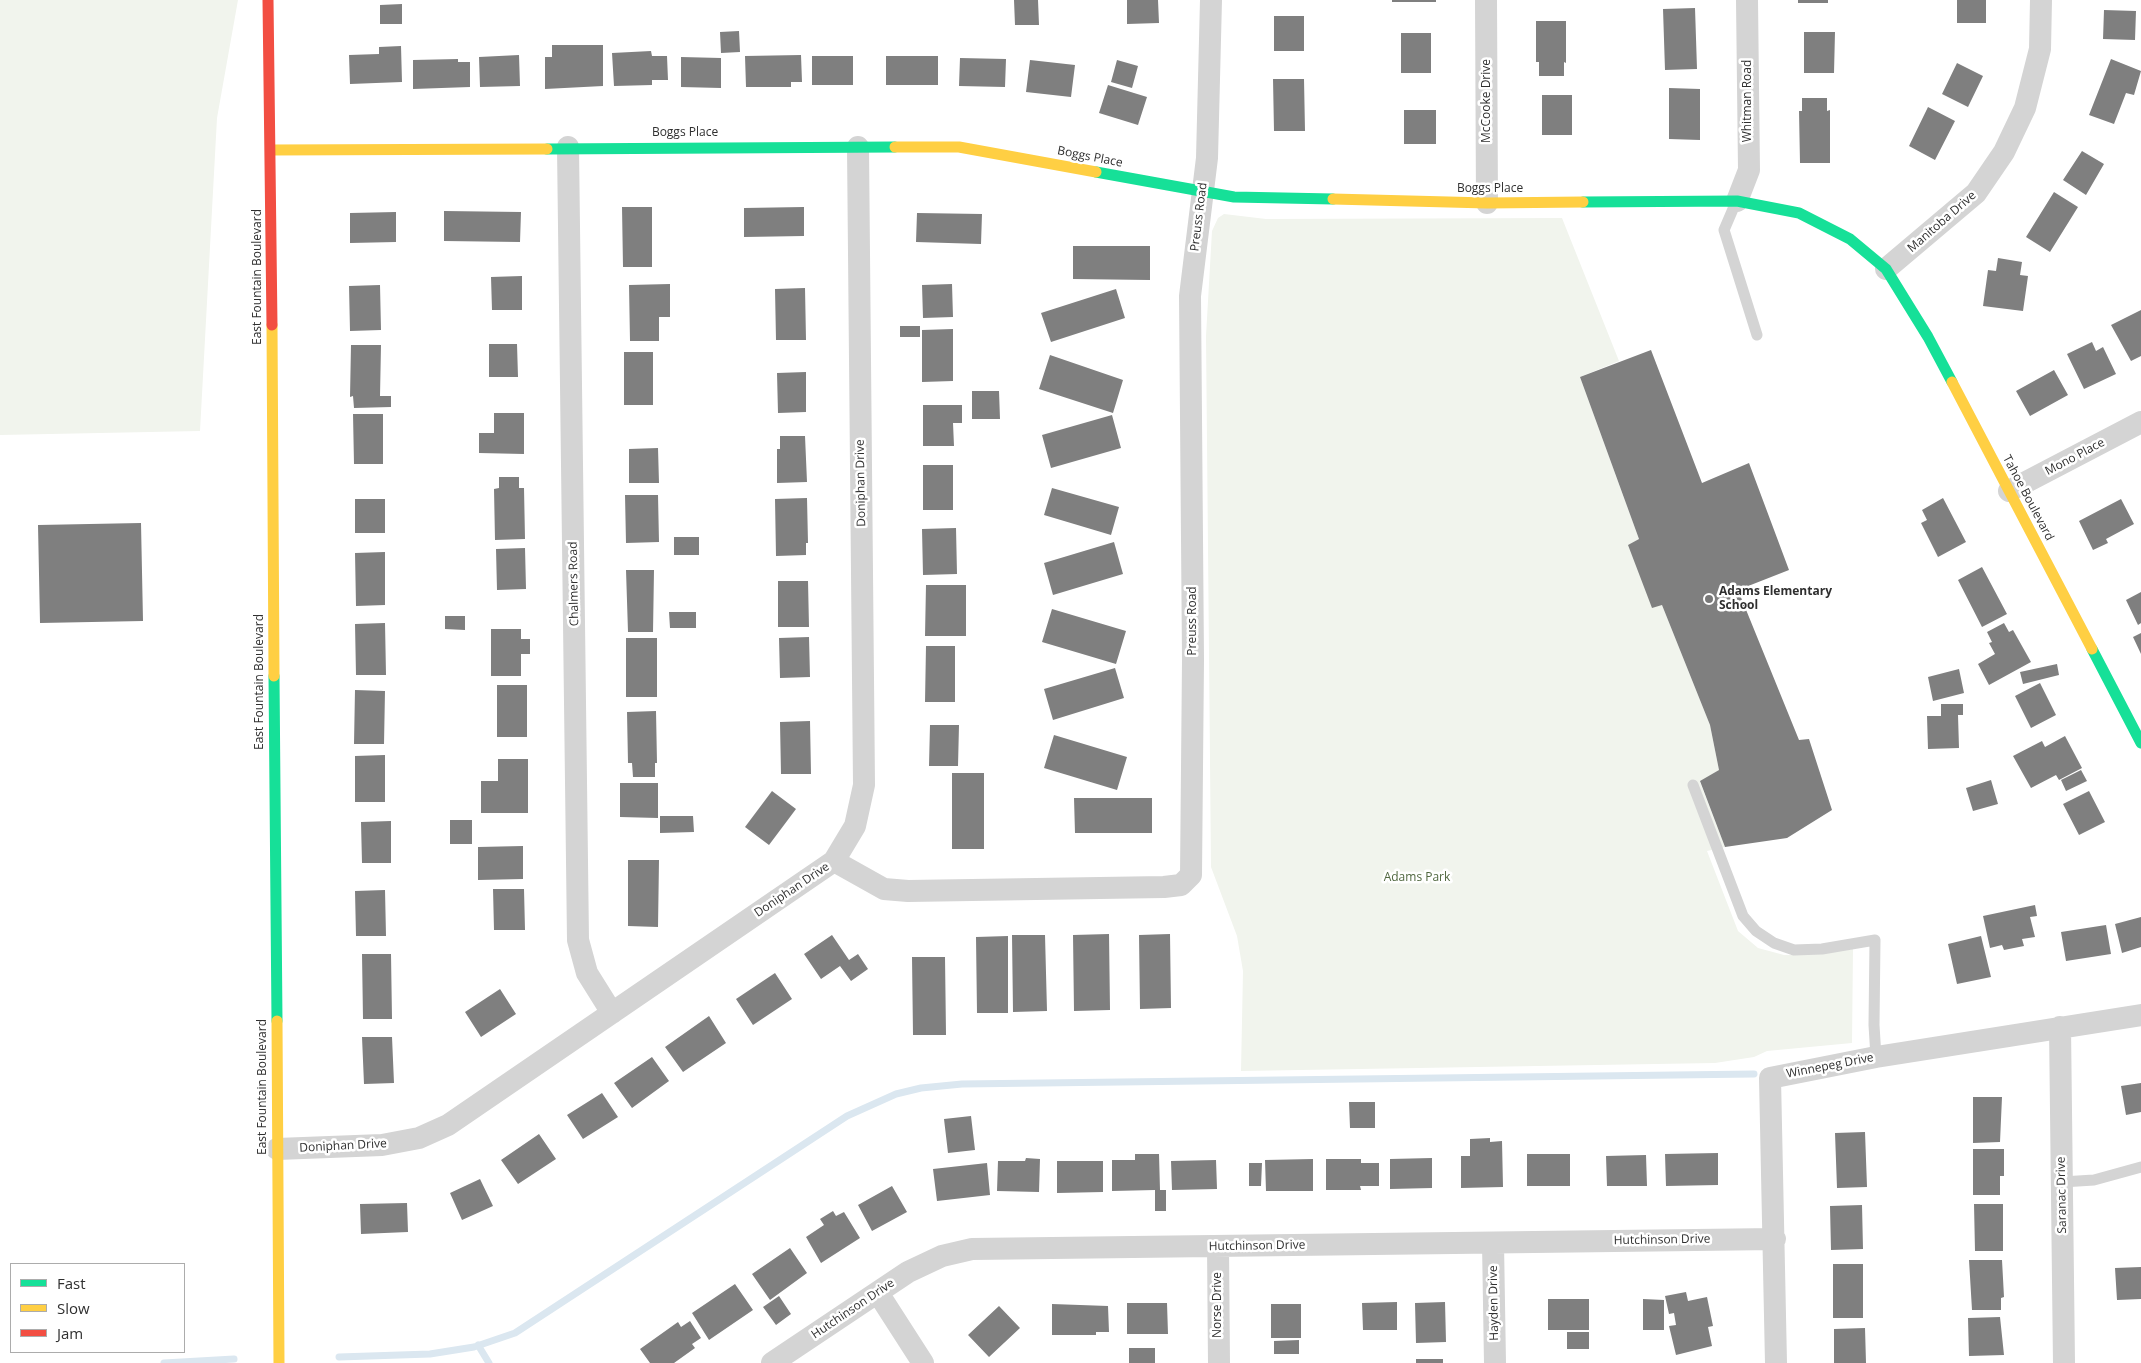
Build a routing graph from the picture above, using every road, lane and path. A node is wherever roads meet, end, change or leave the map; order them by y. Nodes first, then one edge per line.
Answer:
1 (268, 0) edge
2 (1212, 0) edge
3 (1486, 0) edge
4 (1747, 0) edge
5 (2041, 0) edge
6 (568, 147) junction
7 (858, 147) junction
8 (271, 150) junction
9 (1202, 192) junction
10 (1737, 200) junction
11 (1487, 203) junction
12 (1886, 269) junction
13 (1757, 335) dead end
14 (2141, 422) edge
15 (2009, 491) junction
16 (2139, 734) edge
17 (1693, 785) dead end
18 (834, 861) junction
19 (612, 1014) junction
20 (2141, 1015) edge
21 (2060, 1027) junction
22 (1876, 1058) junction
23 (277, 1149) junction
24 (2141, 1167) edge
25 (2062, 1182) junction
26 (1775, 1239) junction
27 (1493, 1242) junction
28 (1218, 1246) junction
29 (878, 1293) junction
30 (279, 1363) edge
31 (772, 1363) edge
32 (923, 1363) edge
33 (1219, 1363) edge
34 (1495, 1363) edge
35 (1776, 1363) edge
36 (2064, 1363) edge

1 - 8 street, East Fountain Boulevard
2 - 9 street, Preuss Road
3 - 11 street, McCooke Drive
4 - 10 street, Whitman Road
5 - 12 street, Manitoba Drive
6 - 7 street, Boggs Place
6 - 8 street, Boggs Place
6 - 19 street, Chalmers Road
7 - 9 street, Boggs Place
7 - 18 street, Doniphan Drive
8 - 23 street, East Fountain Boulevard
9 - 11 street, Boggs Place
9 - 18 street, Preuss Road
10 - 11 street, Boggs Place
10 - 12 street, Boggs Place
10 - 13 lane
12 - 15 street, Tahoe Boulevard
14 - 15 street, Mono Place
15 - 16 street, Tahoe Boulevard
17 - 22 lane
18 - 19 street, Doniphan Drive
19 - 23 street, Doniphan Drive
20 - 21 street, Winnepeg Drive
21 - 22 street, Winnepeg Drive
21 - 25 street, Saranac Drive
22 - 26 street, Winnepeg Drive
23 - 30 street, East Fountain Boulevard
24 - 25 lane
25 - 36 street, Saranac Drive
26 - 27 street, Hutchinson Drive
26 - 35 street, Winnepeg Drive
27 - 28 street, Hutchinson Drive
27 - 34 street, Hayden Drive
28 - 29 street, Hutchinson Drive
28 - 33 street, Norse Drive
29 - 31 street, Hutchinson Drive
29 - 32 street

